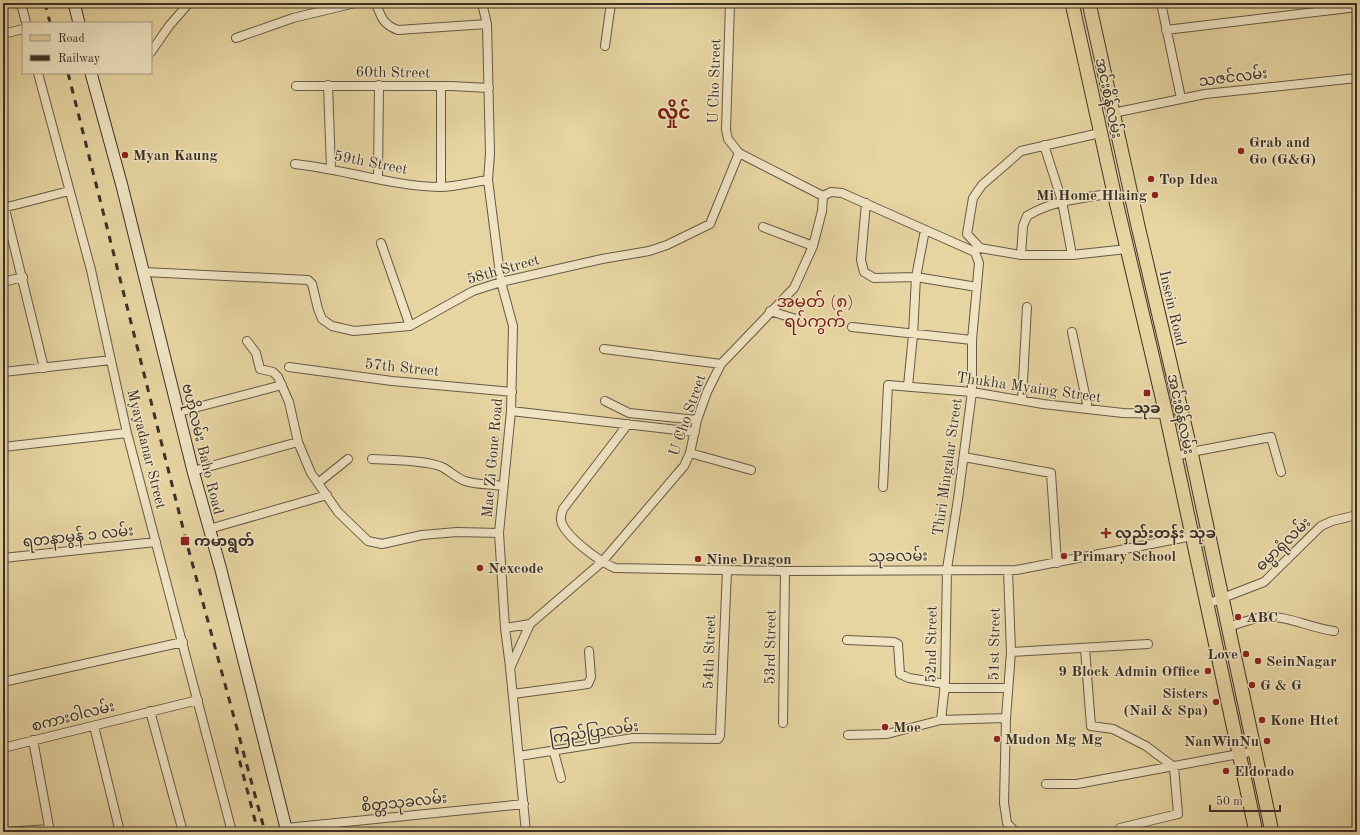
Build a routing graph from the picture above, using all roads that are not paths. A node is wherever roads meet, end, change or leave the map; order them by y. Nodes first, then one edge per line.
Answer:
1 (21, 3) edge
2 (74, 3) edge
3 (189, 3) edge
4 (356, 3) edge
5 (376, 3) edge
6 (482, 3) edge
7 (611, 3) edge
8 (730, 3) edge
9 (1072, 3) edge
10 (1161, 3) edge
11 (1090, 8) edge
12 (1357, 8) edge
13 (1074, 16) junction
14 (26, 22) edge
15 (79, 22) edge
16 (487, 24) junction
17 (22, 29) edge
18 (1166, 30) junction
19 (3, 34) edge
20 (236, 38) dead end
21 (605, 46) dead end
22 (152, 51) edge
23 (38, 74) edge
24 (91, 74) edge
25 (1357, 78) edge
26 (328, 85) junction
27 (379, 85) junction
28 (296, 86) dead end
29 (441, 87) junction
30 (489, 88) junction
31 (1181, 98) junction
32 (1113, 113) junction
33 (1097, 114) junction
34 (1100, 133) junction
35 (1044, 145) junction
36 (739, 153) junction
37 (295, 164) dead end
38 (330, 168) junction
39 (378, 178) junction
40 (488, 180) junction
41 (441, 187) junction
42 (69, 191) junction
43 (1114, 193) junction
44 (823, 196) junction
45 (1062, 201) junction
46 (866, 203) junction
47 (4, 206) edge
48 (763, 226) dead end
49 (925, 230) junction
50 (381, 243) dead end
51 (813, 246) junction
52 (1127, 249) junction
53 (1021, 255) junction
54 (1072, 255) junction
55 (144, 272) junction
56 (23, 277) junction
57 (916, 277) junction
58 (3, 282) edge
59 (501, 282) junction
60 (977, 287) junction
61 (1027, 307) dead end
62 (770, 311) junction
63 (796, 319) dead end
64 (410, 326) junction
65 (852, 327) dead end
66 (1072, 332) dead end
67 (913, 335) junction
68 (972, 340) junction
69 (247, 341) dead end
70 (604, 349) dead end
71 (111, 360) junction
72 (721, 364) junction
73 (290, 367) dead end
74 (44, 368) junction
75 (3, 372) edge
76 (282, 385) junction
77 (908, 386) junction
78 (512, 392) junction
79 (972, 392) junction
80 (1022, 400) junction
81 (605, 401) dead end
82 (1088, 409) junction
83 (511, 411) junction
84 (179, 412) junction
85 (1166, 414) junction
86 (697, 420) junction
87 (628, 424) junction
88 (694, 432) junction
89 (127, 433) junction
90 (298, 442) junction
91 (3, 447) edge
92 (1191, 452) junction
93 (690, 453) junction
94 (964, 457) junction
95 (1174, 457) junction
96 (348, 459) dead end
97 (372, 459) dead end
98 (751, 470) dead end
99 (193, 471) junction
100 (1281, 472) dead end
101 (318, 483) junction
102 (502, 486) junction
103 (883, 487) dead end
104 (327, 495) junction
105 (1357, 515) edge
106 (209, 529) junction
107 (499, 533) junction
108 (1208, 533) junction
109 (1193, 536) junction
110 (156, 542) junction
111 (3, 558) edge
112 (602, 562) junction
113 (1057, 563) junction
114 (947, 569) junction
115 (727, 570) junction
116 (1008, 570) junction
117 (785, 571) junction
118 (1222, 600) junction
119 (1207, 604) junction
120 (530, 624) junction
121 (1228, 627) junction
122 (505, 628) junction
123 (1334, 631) dead end
124 (847, 640) dead end
125 (183, 642) junction
126 (1148, 644) dead end
127 (1085, 648) junction
128 (589, 651) dead end
129 (1011, 652) junction
130 (510, 667) junction
131 (3, 682) edge
132 (944, 686) junction
133 (1008, 688) junction
134 (513, 694) junction
135 (198, 700) junction
136 (150, 711) junction
137 (1006, 718) junction
138 (941, 720) junction
139 (783, 723) dead end
140 (94, 726) junction
141 (848, 735) dead end
142 (720, 736) joint
143 (34, 740) junction
144 (3, 747) edge
145 (1255, 751) junction
146 (554, 752) junction
147 (1239, 755) junction
148 (519, 756) junction
149 (1174, 767) junction
150 (561, 778) dead end
151 (1046, 784) dead end
152 (524, 804) junction
153 (1120, 828) dead end
154 (286, 830) edge
155 (50, 831) edge
156 (6, 832) edge
157 (120, 832) edge
158 (184, 832) edge
159 (232, 832) edge
160 (526, 832) edge
161 (1014, 832) edge
162 (1256, 832) edge
163 (1272, 832) edge

1 - 14 street
2 - 15 main road
3 - 22 street
4 - 20 street
5 - 16 street
6 - 16 street, Mae Zi Gone Road
7 - 21 street
8 - 36 street, U Cho Street
9 - 13 main road, အင်းစိန်လမ်း
10 - 18 street
11 - 13 main road
11 - 32 main road, Insein Road
12 - 18 street
13 - 33 main road, အင်းစိန်လမ်း
16 - 30 street, Mae Zi Gone Road
17 - 19 street
18 - 31 street
23 - 42 street, Myayadanar Street
24 - 55 main road, ဗဟိုလမ်း Baho Road
25 - 31 street, သဇင်လမ်း
26 - 27 street, 60th Street
26 - 28 street, 60th Street
26 - 38 street
27 - 29 street, 60th Street
27 - 39 street
29 - 30 street, 60th Street
29 - 41 street
30 - 40 street, Mae Zi Gone Road
31 - 32 street, သဇင်လမ်း
32 - 33 main road
32 - 92 main road, Insein Road
33 - 34 main road, အင်းစိန်လမ်း
34 - 35 street
34 - 43 main road, အင်းစိန်လမ်း
35 - 45 street
35 - 53 street
36 - 44 street, U Cho Street
36 - 59 street, 58th Street
37 - 38 street, 59th Street
38 - 39 street, 59th Street
39 - 41 street, 59th Street
40 - 41 street, 59th Street
40 - 59 street, Mae Zi Gone Road
42 - 47 street
42 - 71 street, Myayadanar Street
43 - 45 street
43 - 52 main road, အင်းစိန်လမ်း
44 - 46 street
44 - 51 street, U Cho Street
45 - 53 street
45 - 54 street
46 - 49 street
46 - 57 street
47 - 56 street
48 - 51 street
49 - 57 street
49 - 60 street, Thiri Mingalar Street
50 - 64 street
51 - 62 street, U Cho Street
52 - 54 street
52 - 85 main road, အင်းစိန်လမ်း
53 - 54 street
55 - 64 street, 58th Street
55 - 84 main road, ဗဟိုလမ်း Baho Road
56 - 58 street
56 - 74 street
57 - 60 street
57 - 67 street
59 - 64 street, 58th Street
59 - 78 street, Mae Zi Gone Road
60 - 68 street, Thiri Mingalar Street
61 - 80 street
62 - 63 street
62 - 72 street, U Cho Street
65 - 67 street
66 - 82 street
67 - 68 street
67 - 77 street
68 - 79 street, Thiri Mingalar Street
69 - 76 street
70 - 72 street
71 - 74 street
71 - 89 street, Myayadanar Street
72 - 86 street, U Cho Street
73 - 78 street, 57th Street
74 - 75 street
76 - 84 street
76 - 90 street
77 - 79 street, Thukha Myaing Street
77 - 103 street, Thukha Myaing Street
78 - 83 street, Mae Zi Gone Road
79 - 80 street, Thukha Myaing Street
79 - 94 street, Thiri Mingalar Street
80 - 82 street, Thukha Myaing Street
81 - 86 street
82 - 85 street, Thukha Myaing Street
83 - 87 street
83 - 102 street, Mae Zi Gone Road
84 - 99 main road, ဗဟိုလမ်း Baho Road
85 - 95 main road, အင်းစိန်လမ်း
86 - 88 street, U Cho Street
87 - 88 street
87 - 112 street
88 - 93 street, U Cho Street
89 - 91 street
89 - 110 street, Myayadanar Street
90 - 99 street
90 - 101 street
92 - 95 street
92 - 100 street
92 - 108 main road, Insein Road
93 - 98 street
93 - 112 street, U Cho Street
94 - 113 street
94 - 114 street, Thiri Mingalar Street
95 - 109 main road, အင်းစိန်လမ်း
96 - 101 street
97 - 102 street
99 - 106 main road, ဗဟိုလမ်း Baho Road
101 - 104 street
102 - 107 street, Mae Zi Gone Road
104 - 106 street
104 - 107 street
105 - 118 street, ဓမ္မာရုံလမ်း
106 - 154 main road, ဗဟိုလမ်း Baho Road
107 - 122 street, Mae Zi Gone Road
108 - 109 street, သုခလမ်း
108 - 118 main road, Insein Road
109 - 113 street, သုခလမ်း
109 - 119 main road, အင်းစိန်လမ်း
110 - 111 street, ရတနာမွန် ၁ လမ်း
110 - 125 street, Myayadanar Street
112 - 115 street, သုခလမ်း
112 - 120 street, U Cho Street
113 - 116 street, သုခလမ်း
114 - 116 street, သုခလမ်း
114 - 117 street, သုခလမ်း
114 - 132 street, 52nd Street
115 - 117 street, သုခလမ်း
115 - 142 street, 54th Street
116 - 129 street, 51st Street
117 - 139 street, 53rd Street
118 - 119 street, ဓမ္မာရုံလမ်း
118 - 121 main road, Insein Road
119 - 147 main road, အင်းစိန်လမ်း
120 - 122 street
120 - 130 street, U Cho Street
121 - 123 street
121 - 145 main road, Insein Road
122 - 130 street, Mae Zi Gone Road
124 - 132 street
125 - 131 street
125 - 135 street, Myayadanar Street
126 - 127 street
127 - 129 street
127 - 149 street
128 - 134 street
129 - 133 street, 51st Street
130 - 134 street, Mae Zi Gone Road
132 - 133 street
132 - 138 street, 52nd Street
133 - 137 street, 51st Street
134 - 148 street, Mae Zi Gone Road
135 - 136 street, စကား၀ါလမ်း
135 - 159 street, Myayadanar Street
136 - 140 street, စကား၀ါလမ်း
136 - 158 street
137 - 138 street
137 - 161 street, 51st Street
138 - 141 street
140 - 143 street, စကား၀ါလမ်း
140 - 157 street
142 - 146 street, ကြည်ပြာလမ်း
143 - 144 street, စကား၀ါလမ်း
143 - 155 street
145 - 147 street
145 - 163 main road, Insein Road
146 - 148 street, ကြည်ပြာလမ်း
146 - 150 street
147 - 149 street
147 - 162 main road, အင်းစိန်လမ်း
148 - 152 street, Mae Zi Gone Road
149 - 151 street
149 - 153 street
152 - 154 street, စိတ္တသုခလမ်း
152 - 160 street, Mae Zi Gone Road
155 - 156 street

